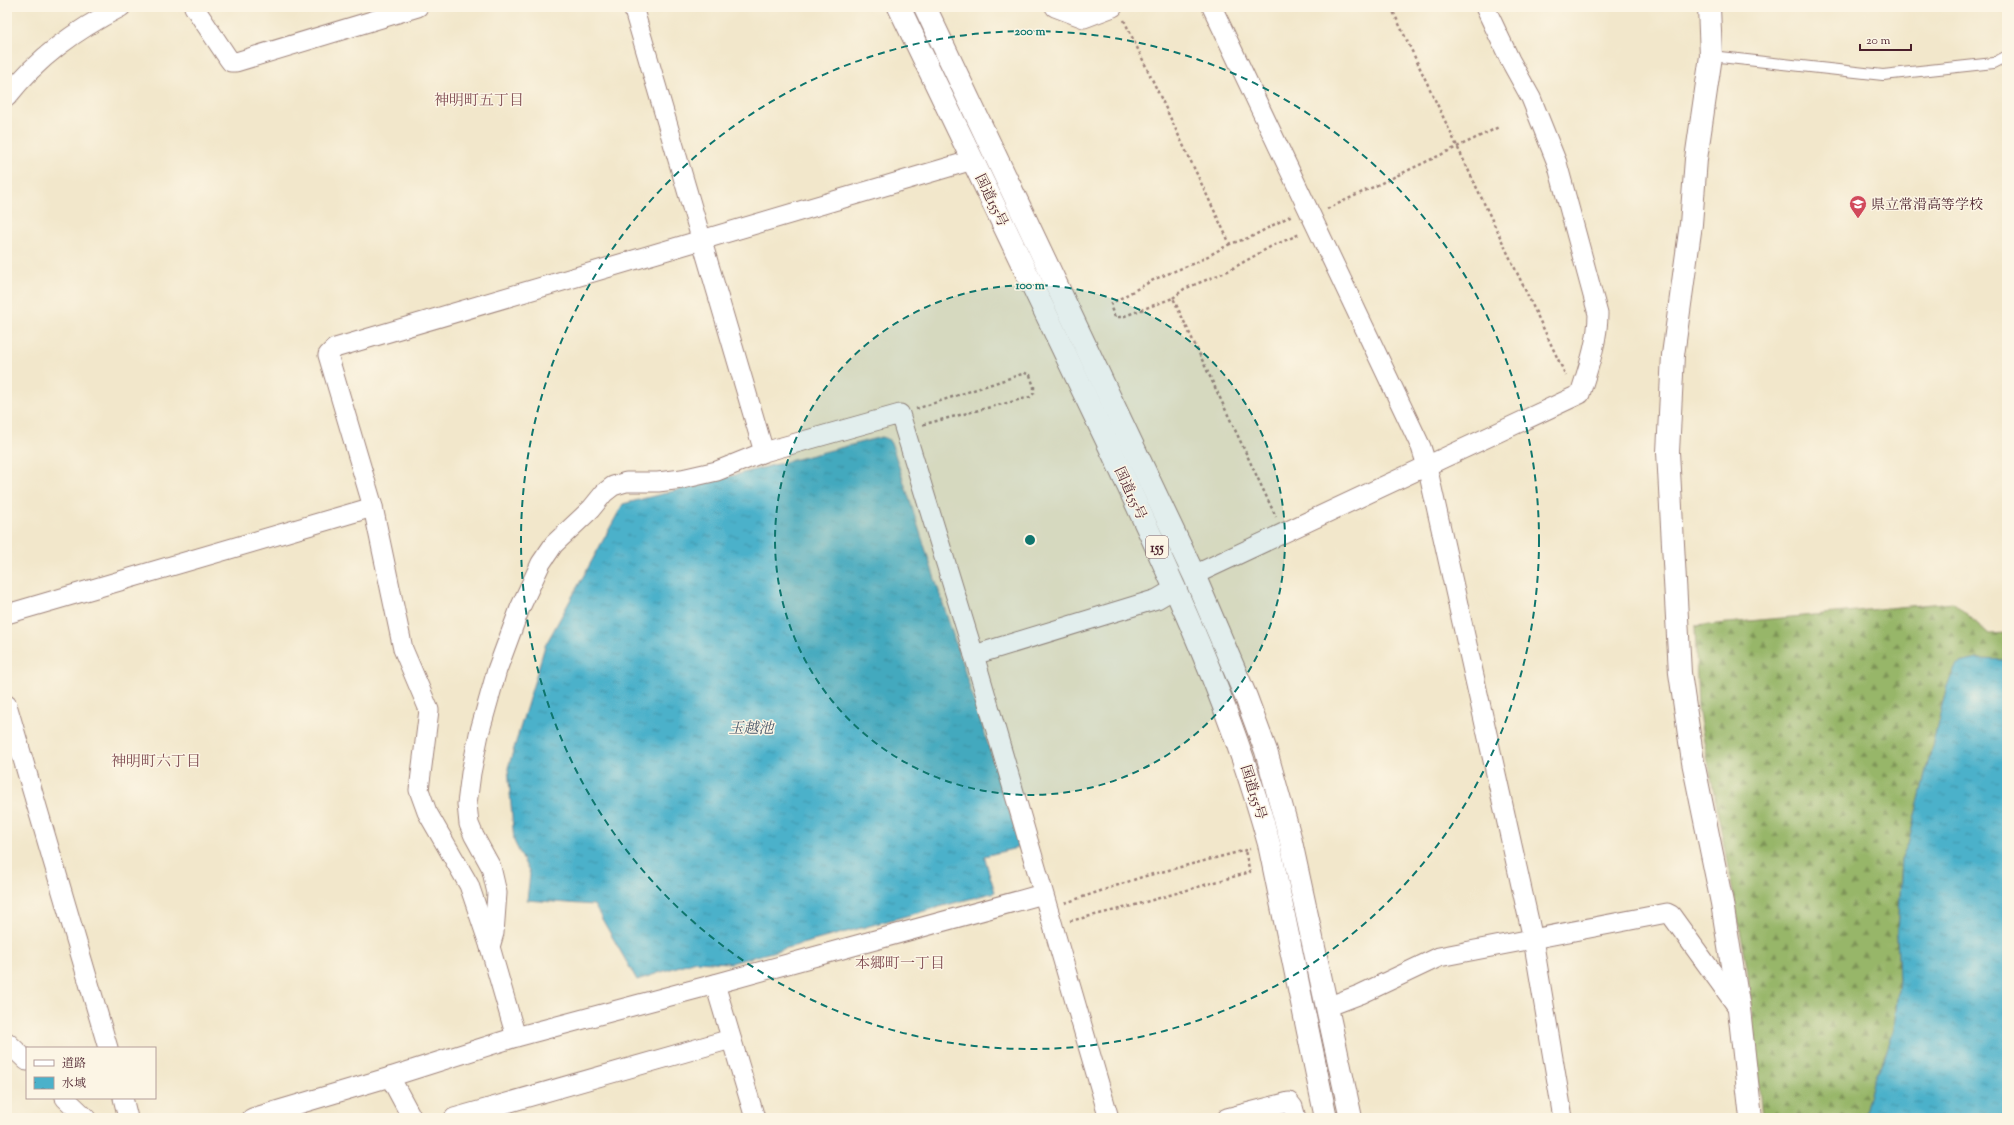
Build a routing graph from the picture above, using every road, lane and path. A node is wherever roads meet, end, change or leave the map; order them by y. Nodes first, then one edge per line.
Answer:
1 (121, 7) edge
2 (194, 7) edge
3 (418, 7) edge
4 (633, 7) edge
5 (899, 7) edge
6 (925, 7) edge
7 (1055, 7) edge
8 (1212, 7) edge
9 (1391, 7) edge
10 (1485, 7) edge
11 (1709, 7) edge
12 (1117, 11) edge
13 (1711, 56) junction
14 (2007, 56) edge
15 (7, 97) edge
16 (1499, 127) dead end
17 (1457, 148) junction
18 (973, 160) junction
19 (1312, 217) junction
20 (702, 241) junction
21 (1230, 244) junction
22 (1173, 298) junction
23 (1575, 397) junction
24 (903, 422) junction
25 (764, 452) junction
26 (1427, 466) junction
27 (373, 507) junction
28 (1284, 534) junction
29 (1194, 575) junction
30 (1176, 588) junction
31 (7, 614) edge
32 (974, 655) junction
33 (7, 705) edge
34 (1269, 844) junction
35 (1245, 851) junction
36 (1047, 909) junction
37 (1534, 939) junction
38 (490, 947) junction
39 (715, 984) junction
40 (1327, 1007) junction
41 (1739, 1009) junction
42 (516, 1037) junction
43 (731, 1039) junction
44 (7, 1042) edge
45 (108, 1047) edge
46 (26, 1060) edge
47 (390, 1077) junction
48 (66, 1099) edge
49 (123, 1099) edge
50 (86, 1118) edge
51 (128, 1118) edge
52 (252, 1118) edge
53 (412, 1118) edge
54 (454, 1118) edge
55 (755, 1118) edge
56 (1109, 1118) edge
57 (1227, 1118) edge
58 (1296, 1118) edge
59 (1326, 1118) edge
60 (1351, 1118) edge
61 (1563, 1118) edge
62 (1751, 1118) edge

1 - 15 street
2 - 3 street
4 - 20 street
5 - 18 main road, 国道155号 / 155
6 - 29 main road, 国道155号 / 155
7 - 12 street
8 - 19 street
9 - 17 path
10 - 23 street
11 - 13 main road
12 - 21 path
13 - 14 lane
13 - 41 main road
16 - 17 path
17 - 19 path
17 - 23 path
18 - 20 street
18 - 30 main road, 国道155号 / 155
19 - 21 path
19 - 22 path
19 - 26 street
20 - 25 street
20 - 27 street
21 - 22 path
22 - 28 path
23 - 26 street
24 - 24 path
24 - 25 street
24 - 32 street
25 - 38 street
26 - 28 street
26 - 37 street
27 - 31 street
27 - 38 street
28 - 29 street
29 - 40 main road, 国道155号 / 155
30 - 32 street
30 - 34 main road, 国道155号 / 155
32 - 36 street
33 - 45 street
34 - 35 path
34 - 59 main road, 国道155号 / 155
35 - 36 path
35 - 36 path
36 - 39 street
36 - 56 street
37 - 40 street
37 - 41 street
37 - 61 street
38 - 42 street
39 - 42 street
39 - 43 street
40 - 60 main road, 国道155号 / 155
41 - 62 main road
42 - 47 street
43 - 54 street
43 - 55 street
44 - 46 street
47 - 52 street
47 - 53 street
48 - 50 street
49 - 51 street
57 - 58 street

